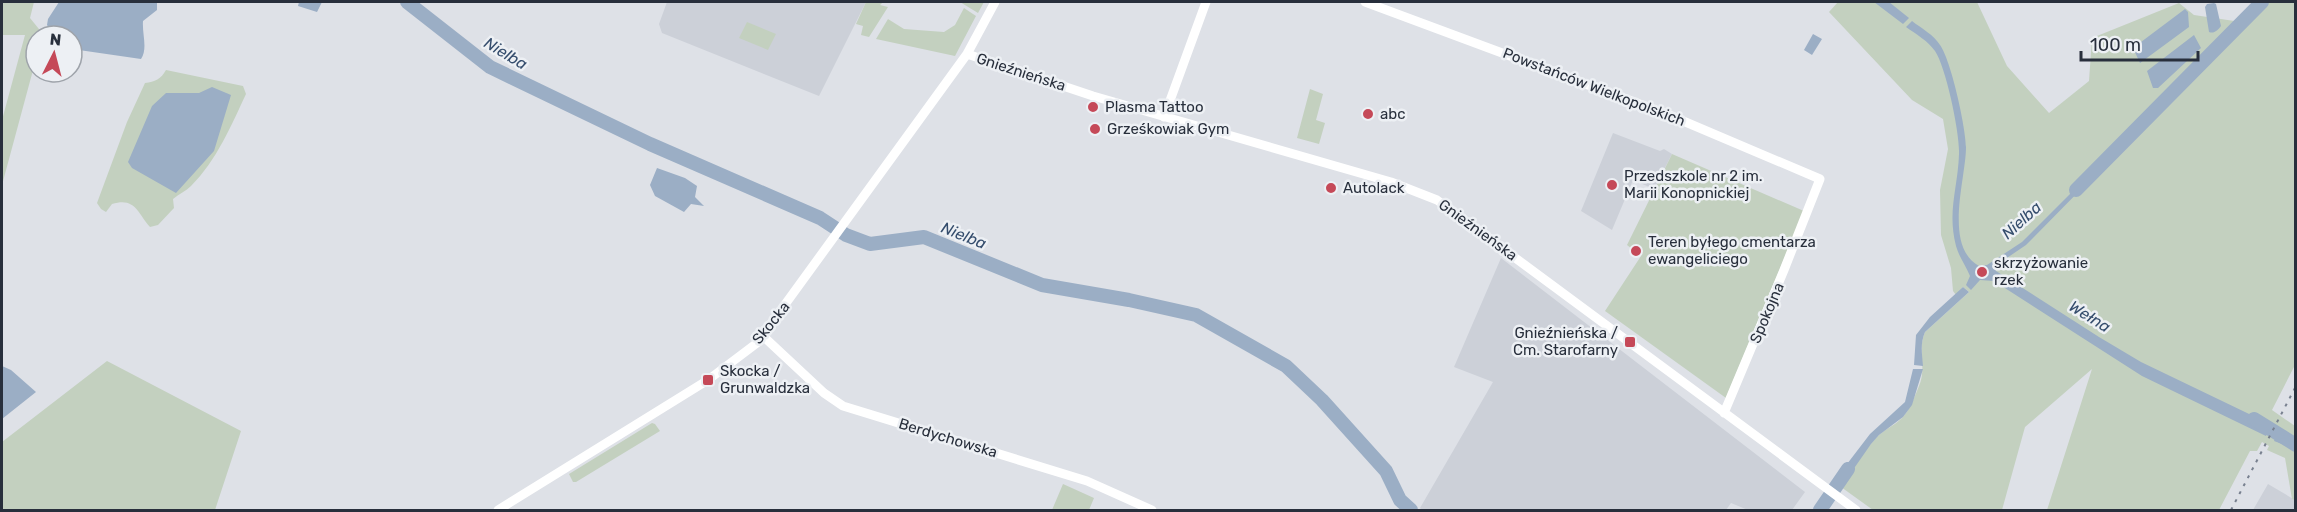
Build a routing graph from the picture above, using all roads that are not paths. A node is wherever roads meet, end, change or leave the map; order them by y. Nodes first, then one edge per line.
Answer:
1 (995, 2) edge
2 (1206, 2) edge
3 (1365, 2) edge
4 (968, 54) junction
5 (1164, 117) junction
6 (1820, 179) joint
7 (763, 336) junction
8 (1724, 412) junction
9 (498, 510) edge
10 (1152, 510) edge
11 (1856, 510) edge

1 - 4 street, Skocka
2 - 5 street
3 - 6 street, Powstańców Wielkopolskich
4 - 5 street, Gnieźnieńska
4 - 7 street, Skocka
5 - 8 street, Gnieźnieńska
6 - 8 street, Spokojna
7 - 9 street, Skocka
7 - 10 street, Berdychowska
8 - 11 street, Gnieźnieńska

